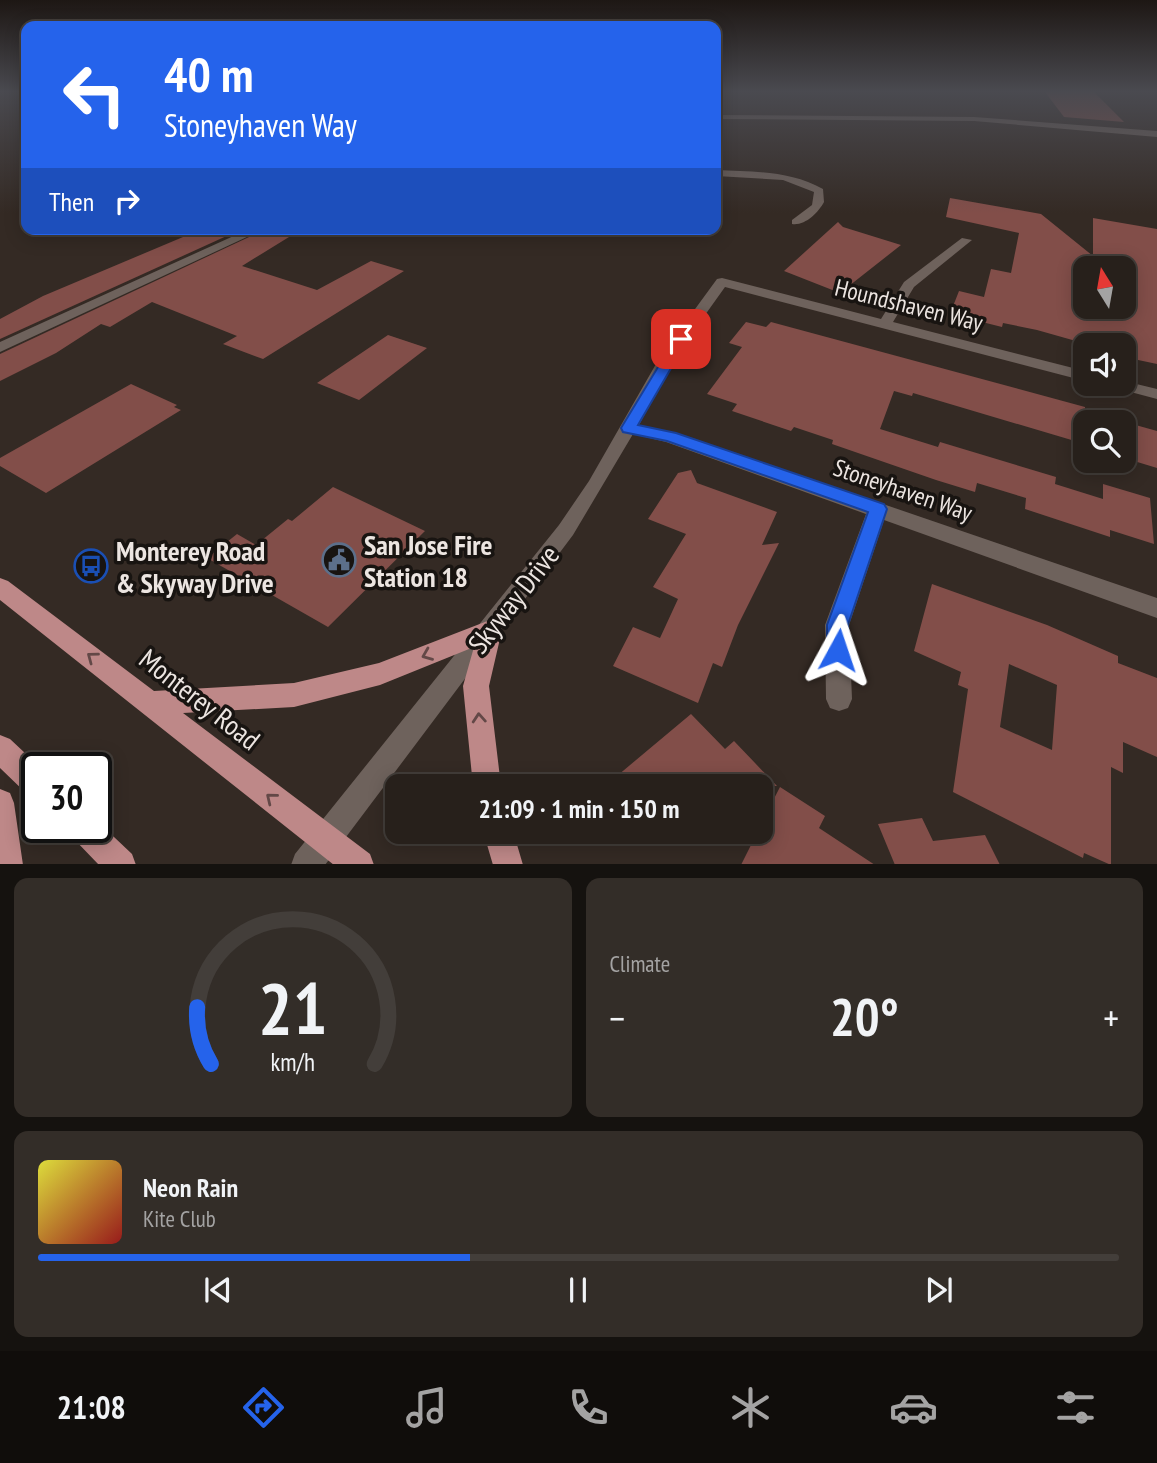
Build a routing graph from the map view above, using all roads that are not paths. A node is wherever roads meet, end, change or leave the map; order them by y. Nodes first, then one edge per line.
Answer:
1 (1135, 132) edge
2 (1157, 134) edge
3 (721, 173) edge
4 (796, 222) dead end
5 (246, 235) edge
6 (966, 240) dead end
7 (722, 282) joint
8 (885, 324) junction
9 (0, 348) edge
10 (1073, 373) edge
11 (1136, 389) edge
12 (1157, 394) edge
13 (629, 428) junction
14 (878, 509) junction
15 (0, 587) edge
16 (1157, 608) edge
17 (490, 629) junction
18 (839, 699) dead end
19 (152, 703) junction
20 (0, 749) edge
21 (21, 769) edge
22 (485, 774) edge
23 (0, 803) edge
24 (325, 840) junction
25 (99, 843) edge
26 (502, 844) edge
27 (8, 864) edge
28 (121, 864) edge
29 (306, 864) edge
30 (359, 864) edge
31 (509, 864) edge

1 - 2 street
3 - 4 street
5 - 9 street
6 - 8 street
7 - 8 street, Houndshaven Way
7 - 13 street, Skyway Drive
8 - 10 street, Houndshaven Way
11 - 12 street
13 - 14 street, Stoneyhaven Way
13 - 17 street, Skyway Drive
14 - 16 street, Stoneyhaven Way
14 - 18 street
19 -> 15 main road, Monterey Road
17 -> 19 main road
22 -> 17 main road
17 - 24 street, Skyway Drive
24 -> 19 main road, Monterey Road
20 - 21 main road
23 - 27 main road
24 - 29 street, Skyway Drive
24 - 30 main road, Monterey Road
25 - 28 main road
26 - 31 main road

